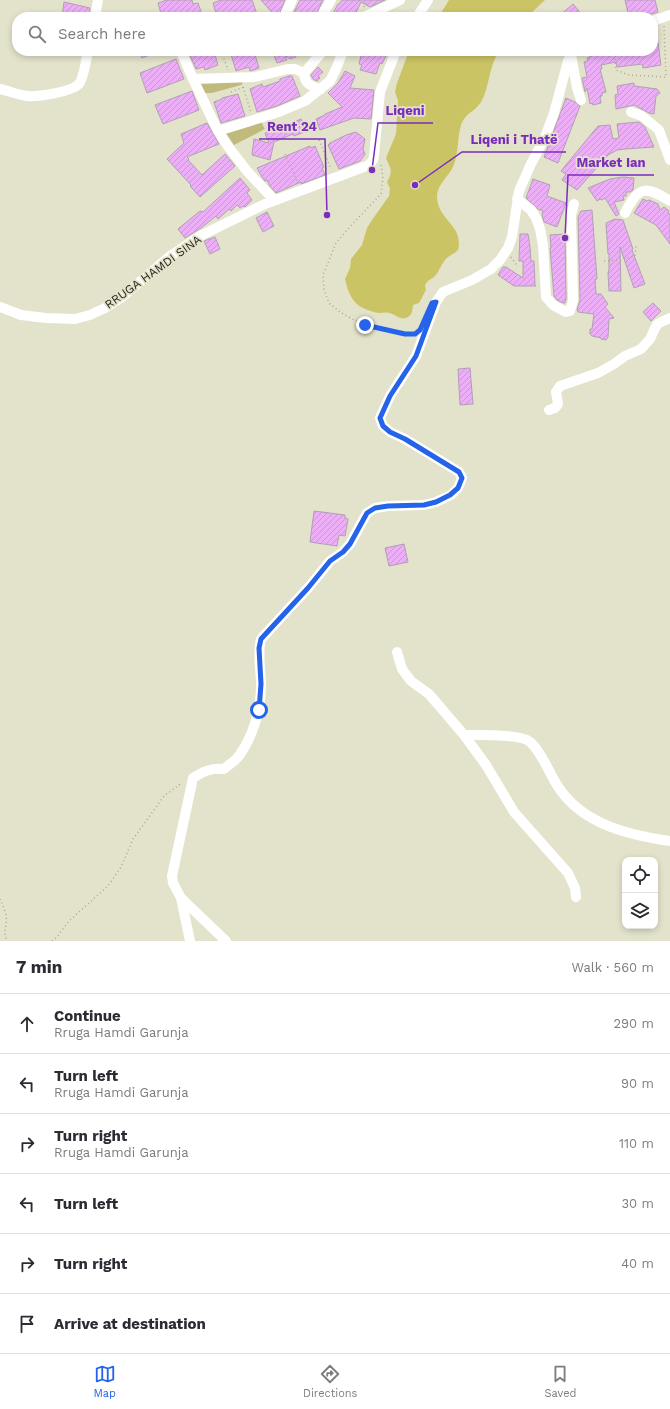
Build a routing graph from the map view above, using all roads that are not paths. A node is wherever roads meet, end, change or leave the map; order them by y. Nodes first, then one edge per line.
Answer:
1 (98, 0) edge
2 (292, 0) edge
3 (331, 0) edge
4 (400, 0) edge
5 (428, 0) edge
6 (96, 12) edge
7 (286, 12) edge
8 (324, 12) edge
9 (375, 12) edge
10 (420, 12) edge
11 (87, 56) edge
12 (183, 56) edge
13 (319, 56) edge
14 (341, 56) edge
15 (394, 56) edge
16 (571, 56) edge
17 (572, 56) edge
18 (304, 73) junction
19 (193, 79) junction
20 (0, 89) edge
21 (321, 89) junction
22 (582, 100) dead end
23 (631, 112) dead end
24 (218, 131) junction
25 (670, 160) edge
26 (517, 199) junction
27 (274, 200) junction
28 (670, 201) edge
29 (574, 204) dead end
30 (625, 213) dead end
31 (0, 307) edge
32 (670, 318) edge
33 (549, 410) dead end
34 (397, 652) dead end
35 (464, 734) junction
36 (670, 841) edge
37 (181, 898) junction
38 (576, 898) dead end
39 (190, 941) edge
40 (226, 941) edge

1 - 6 street
2 - 7 street
3 - 8 street
4 - 9 street
5 - 10 street
11 - 20 street
12 - 19 street
13 - 18 street
14 - 21 street
15 - 27 street, RRUGA HAMDI SINA
16 - 26 street
17 - 22 street
18 - 19 street
18 - 21 street
19 - 24 street
21 - 24 street
23 - 25 street
24 - 27 street
26 - 29 street
26 - 37 street
27 - 31 street, RRUGA HAMDI SINA
28 - 30 street
32 - 33 street
34 - 35 street
35 - 36 street
35 - 38 street
37 - 39 street
37 - 40 street

